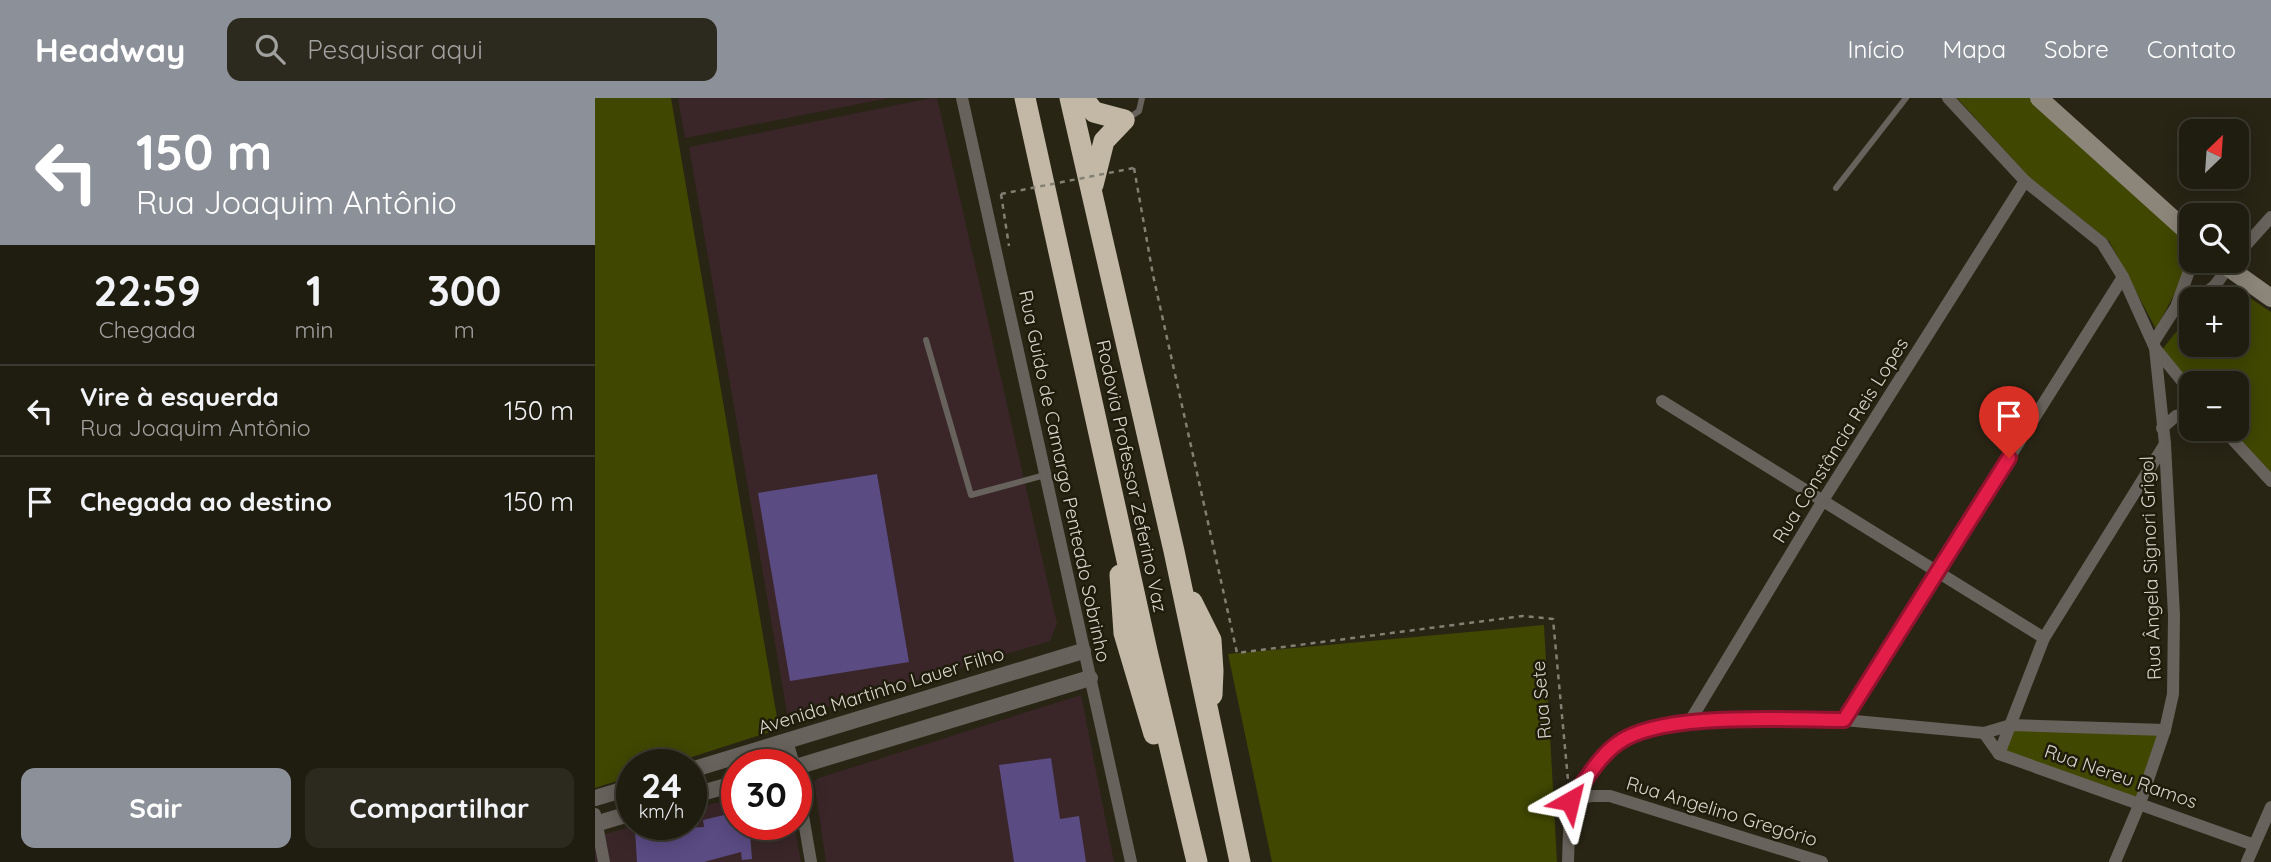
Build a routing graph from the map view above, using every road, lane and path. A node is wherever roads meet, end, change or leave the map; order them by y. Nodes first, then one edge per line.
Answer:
1 (963, 98) edge
2 (1023, 98) edge
3 (1070, 98) edge
4 (1083, 98) edge
5 (1142, 98) edge
6 (1906, 98) edge
7 (1948, 98) edge
8 (2039, 98) edge
9 (1124, 120) junction
10 (2025, 181) junction
11 (1836, 188) dead end
12 (1091, 194) junction
13 (2271, 217) edge
14 (2179, 224) edge
15 (2249, 240) edge
16 (1009, 247) dead end
17 (2188, 273) edge
18 (2225, 273) edge
19 (2248, 273) edge
20 (2123, 277) junction
21 (2214, 287) edge
22 (2271, 298) edge
23 (2179, 306) edge
24 (2176, 307) junction
25 (926, 341) dead end
26 (2154, 345) junction
27 (2179, 377) edge
28 (1662, 401) dead end
29 (2179, 415) edge
30 (2162, 428) junction
31 (2234, 441) edge
32 (2165, 444) junction
33 (1045, 475) junction
34 (2271, 481) edge
35 (1822, 502) junction
36 (1937, 572) junction
37 (2044, 638) junction
38 (1083, 651) junction
39 (1090, 678) junction
40 (1844, 720) junction
41 (1690, 722) junction
42 (2011, 725) junction
43 (2165, 730) junction
44 (1984, 733) junction
45 (787, 741) junction
46 (790, 749) edge
47 (1999, 754) junction
48 (812, 761) edge
49 (707, 765) edge
50 (616, 792) edge
51 (595, 798) edge
52 (1570, 801) junction
53 (2140, 803) junction
54 (2271, 807) edge
55 (616, 816) edge
56 (596, 820) edge
57 (807, 840) edge
58 (2255, 845) junction
59 (604, 862) edge
60 (811, 862) edge
61 (1131, 862) edge
62 (1197, 862) edge
63 (1240, 862) edge
64 (1568, 862) edge
65 (1822, 862) edge
66 (2115, 862) edge
67 (2247, 862) edge

1 - 33 street, Rua Guido de Camargo Penteado Sobrinho
2 - 62 highway, Rodovia Professor Zeferino Vaz
3 - 12 highway, Rodovia Professor Zeferino Vaz
4 - 9 highway
5 - 9 lane
6 - 11 lane
7 - 10 street
8 - 14 main road
9 - 12 highway
10 - 20 street
10 - 35 street, Rua Constância Reis Lopes
12 - 63 highway, Rodovia Professor Zeferino Vaz
13 - 15 street
16 - 52 path, Rua Sete, bridge
17 - 24 street
18 - 21 street
19 - 22 main road
20 - 26 street
20 - 36 street
23 - 24 street
24 - 26 street
25 - 33 lane
26 - 27 street
26 - 30 street, Rua Ângela Signori Grigol
28 - 35 street
29 - 30 street
30 - 32 street, Rua Ângela Signori Grigol
31 - 34 street
32 - 37 street
32 - 43 street, Rua Ângela Signori Grigol
33 - 38 street, Rua Guido de Camargo Penteado Sobrinho
35 - 36 street
35 - 41 street, Rua Constância Reis Lopes
36 - 37 street
36 - 40 street
37 - 42 street
38 - 39 street, Rua Guido de Camargo Penteado Sobrinho
38 - 45 street, Avenida Martinho Lauer Filho
39 - 48 street
39 - 61 street, Rua Guido de Camargo Penteado Sobrinho
40 - 41 street
40 - 44 street
41 - 52 street
42 - 43 street
42 - 44 street
42 - 47 street
43 - 53 street, Rua Ângela Signori Grigol
44 - 47 street
45 - 46 street
45 - 49 street, Avenida Martinho Lauer Filho
47 - 53 street, Rua Nereu Ramos
50 - 51 street
52 - 64 street
52 - 65 street, Rua Angelino Gregório
53 - 58 street, Rua Nereu Ramos
53 - 66 street, Rua Ângela Signori Grigol
54 - 58 street
55 - 56 street
56 - 59 street
57 - 60 street
58 - 67 street

